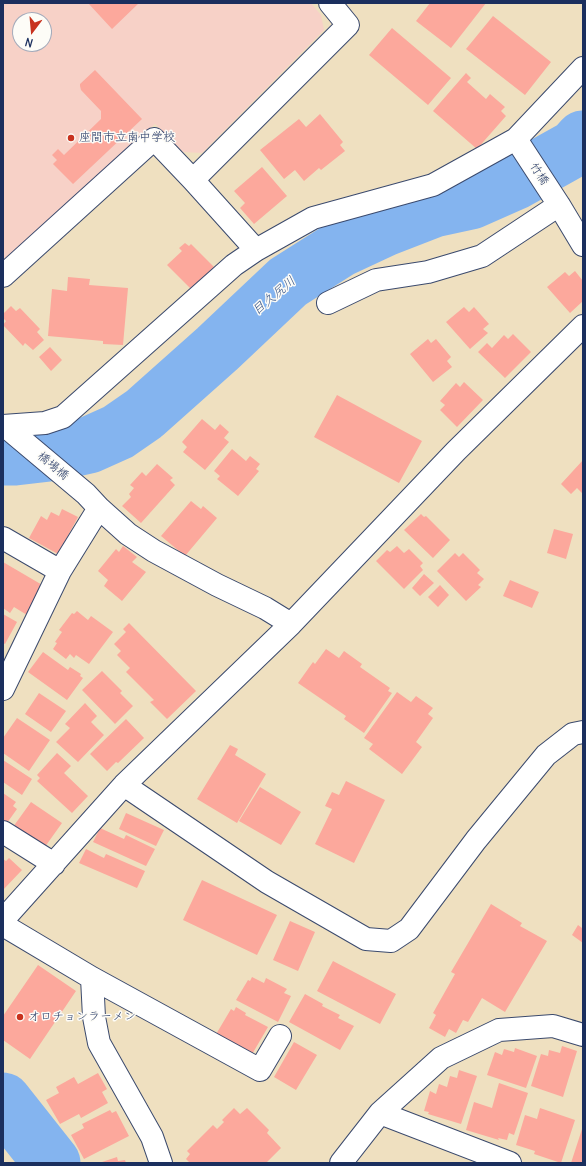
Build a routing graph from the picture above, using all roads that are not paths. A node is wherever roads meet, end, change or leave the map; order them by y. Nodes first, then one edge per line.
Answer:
1 (330, 3) edge
2 (583, 68) edge
3 (518, 143) junction
4 (193, 180) junction
5 (558, 203) junction
6 (583, 245) edge
7 (256, 250) junction
8 (3, 276) edge
9 (328, 304) dead end
10 (583, 326) edge
11 (9, 430) edge
12 (92, 501) junction
13 (3, 538) edge
14 (60, 572) junction
15 (291, 624) junction
16 (4, 687) edge
17 (583, 732) edge
18 (124, 786) junction
19 (3, 832) edge
20 (54, 864) junction
21 (3, 920) edge
22 (3, 925) edge
23 (92, 978) junction
24 (583, 1035) edge
25 (280, 1036) dead end
26 (380, 1113) junction
27 (161, 1163) edge
28 (340, 1163) edge
29 (510, 1163) edge

1 - 4 street
2 - 3 street
3 - 5 street, 竹橋
3 - 7 street
4 - 7 street
4 - 8 street
5 - 6 street, 竹橋
5 - 9 street
7 - 11 street
10 - 15 street
11 - 12 street, 橋場橋
12 - 14 street
12 - 15 street, 橋場橋
13 - 14 street
14 - 16 street
15 - 18 street
17 - 18 street
18 - 20 street
19 - 20 street
20 - 21 street
22 - 23 street
23 - 25 street
23 - 27 street
24 - 26 street
26 - 28 street
26 - 29 street

